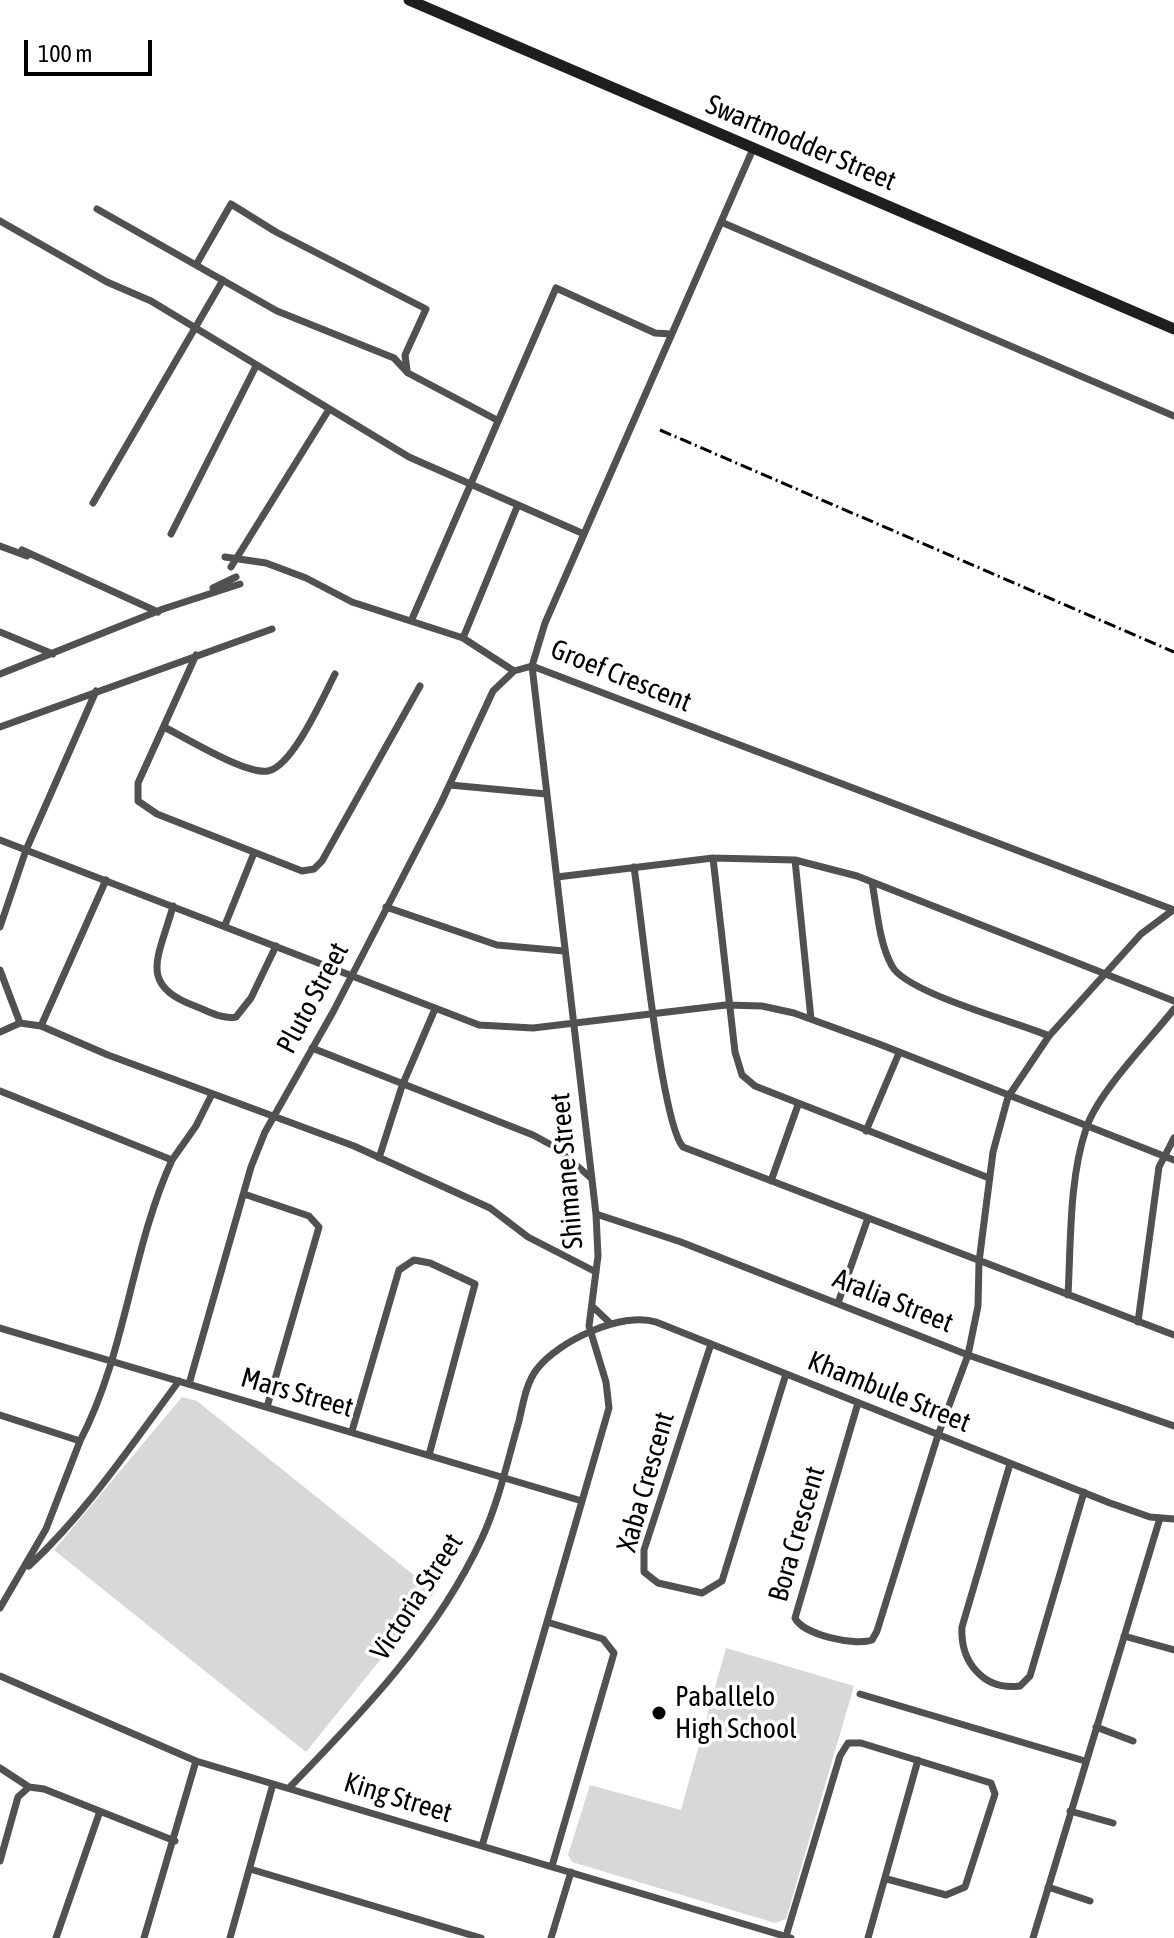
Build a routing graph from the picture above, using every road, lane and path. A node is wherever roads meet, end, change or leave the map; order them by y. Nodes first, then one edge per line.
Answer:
1 (409, 0) edge
2 (753, 149) junction
3 (97, 209) dead end
4 (0, 221) edge
5 (721, 222) junction
6 (196, 265) junction
7 (223, 280) junction
8 (194, 328) junction
9 (1174, 329) edge
10 (671, 334) junction
11 (256, 366) junction
12 (408, 373) junction
13 (328, 411) junction
14 (1174, 416) edge
15 (497, 420) junction
16 (468, 485) junction
17 (93, 503) dead end
18 (517, 507) junction
19 (171, 534) dead end
20 (584, 534) junction
21 (0, 546) edge
22 (22, 550) dead end
23 (225, 557) dead end
24 (231, 567) dead end
25 (163, 609) junction
26 (412, 619) junction
27 (272, 629) dead end
28 (0, 632) edge
29 (463, 638) junction
30 (53, 654) junction
31 (196, 655) junction
32 (532, 666) junction
33 (514, 671) junction
34 (0, 674) edge
35 (335, 674) dead end
36 (420, 686) dead end
37 (96, 691) junction
38 (0, 727) edge
39 (164, 727) junction
40 (450, 785) junction
41 (546, 794) junction
42 (0, 840) edge
43 (26, 850) junction
44 (254, 853) junction
45 (713, 858) junction
46 (795, 860) junction
47 (634, 867) junction
48 (557, 877) junction
49 (106, 880) junction
50 (872, 882) junction
51 (173, 906) junction
52 (386, 907) junction
53 (1174, 910) edge
54 (225, 925) junction
55 (0, 927) edge
56 (276, 946) junction
57 (564, 951) junction
58 (0, 970) edge
59 (1106, 974) junction
60 (352, 976) junction
61 (1174, 1001) edge
62 (731, 1005) junction
63 (435, 1009) junction
64 (1174, 1009) edge
65 (655, 1015) junction
66 (811, 1019) junction
67 (20, 1023) junction
68 (573, 1024) junction
69 (41, 1026) junction
70 (0, 1032) edge
71 (1049, 1036) junction
72 (312, 1048) junction
73 (899, 1053) junction
74 (402, 1086) junction
75 (0, 1091) edge
76 (212, 1094) junction
77 (1008, 1097) junction
78 (798, 1105) junction
79 (274, 1116) junction
80 (1086, 1127) junction
81 (866, 1131) junction
82 (1174, 1138) edge
83 (1162, 1155) junction
84 (379, 1158) junction
85 (172, 1160) junction
86 (1174, 1160) edge
87 (989, 1178) junction
88 (592, 1179) junction
89 (771, 1181) junction
90 (244, 1194) junction
91 (596, 1214) junction
92 (868, 1218) junction
93 (979, 1262) junction
94 (596, 1272) junction
95 (1068, 1295) junction
96 (838, 1303) junction
97 (592, 1305) junction
98 (1138, 1322) junction
99 (610, 1323) junction
100 (0, 1328) edge
101 (590, 1334) junction
102 (1174, 1335) edge
103 (711, 1344) junction
104 (968, 1355) junction
105 (111, 1360) junction
106 (786, 1374) junction
107 (179, 1381) junction
108 (189, 1384) junction
109 (858, 1403) junction
110 (267, 1407) junction
111 (0, 1415) edge
112 (1174, 1426) edge
113 (352, 1431) junction
114 (938, 1435) junction
115 (80, 1441) junction
116 (429, 1455) junction
117 (1010, 1464) junction
118 (504, 1476) junction
119 (1084, 1492) junction
120 (582, 1501) junction
121 (1160, 1518) junction
122 (1174, 1519) edge
123 (24, 1570) junction
124 (0, 1608) edge
125 (547, 1622) junction
126 (1124, 1636) junction
127 (1174, 1650) edge
128 (0, 1676) edge
129 (860, 1694) dead end
130 (1096, 1727) junction
131 (1133, 1741) dead end
132 (918, 1760) junction
133 (196, 1761) junction
134 (1085, 1761) junction
135 (0, 1768) edge
136 (273, 1784) junction
137 (29, 1787) junction
138 (289, 1788) junction
139 (1070, 1811) junction
140 (99, 1814) junction
141 (1113, 1823) dead end
142 (175, 1841) junction
143 (482, 1846) junction
144 (0, 1861) edge
145 (552, 1866) junction
146 (250, 1869) junction
147 (571, 1872) junction
148 (887, 1879) junction
149 (1048, 1887) junction
150 (1090, 1901) dead end
151 (789, 1937) edge
152 (56, 1938) edge
153 (144, 1938) edge
154 (230, 1938) edge
155 (481, 1938) edge
156 (551, 1938) edge
157 (868, 1938) edge
158 (1033, 1938) edge

1 - 2 main road, Swartmodder Street
2 - 5 street, Groef Crescent
2 - 9 main road, Swartmodder Street
3 - 6 street
4 - 8 street
5 - 10 street, Groef Crescent
5 - 14 street
6 - 7 street
6 - 12 street
7 - 8 street
7 - 12 street
8 - 11 street
8 - 17 street
10 - 15 street
10 - 20 street, Groef Crescent
11 - 13 street
11 - 19 street
12 - 15 street
13 - 16 street
13 - 24 street
15 - 16 street
16 - 18 street
16 - 26 street
18 - 20 street
18 - 29 street
20 - 32 street, Groef Crescent
21 - 25 street
22 - 25 street
23 - 26 street
25 - 30 street
26 - 29 street
27 - 31 street
28 - 30 street
29 - 33 street
30 - 34 street
31 - 37 street
31 - 39 street
32 - 33 street
32 - 41 street, Shimane Street
32 - 53 street, Groef Crescent
33 - 40 street, Pluto Street
35 - 39 street
36 - 44 street
37 - 38 street
37 - 43 street
39 - 44 street
40 - 41 street
40 - 52 street, Pluto Street
41 - 48 street, Shimane Street
42 - 43 street
43 - 49 street
43 - 55 street
44 - 54 street
45 - 46 street
45 - 47 street
45 - 62 street
46 - 50 street
46 - 66 street
47 - 48 street
47 - 65 street
48 - 57 street, Shimane Street
49 - 51 street
49 - 69 street
50 - 59 street
50 - 71 street
51 - 54 street
51 - 56 street
52 - 57 street
52 - 60 street, Pluto Street
53 - 59 street
54 - 56 street
56 - 60 street
57 - 68 street, Shimane Street
58 - 67 street
59 - 61 street
59 - 71 street
60 - 63 street
60 - 72 street, Pluto Street
62 - 65 street
62 - 66 street
62 - 78 street
63 - 68 street
63 - 74 street
64 - 80 street
65 - 68 street
65 - 89 street
66 - 73 street
67 - 69 street
67 - 70 street
68 - 88 street, Shimane Street
69 - 76 street
71 - 77 street
72 - 74 street
72 - 79 street, Pluto Street
73 - 77 street
73 - 81 street
74 - 84 street
74 - 88 street
75 - 85 street
76 - 79 street
76 - 85 street
77 - 80 street
77 - 87 street
78 - 81 street
78 - 89 street
79 - 84 street
79 - 90 street, Pluto Street
80 - 83 street
80 - 95 street
81 - 87 street
82 - 83 street
83 - 86 street
83 - 98 street
84 - 94 street
85 - 105 street
87 - 93 street
88 - 91 street, Shimane Street
89 - 92 street
90 - 108 street, Pluto Street
90 - 110 street
91 - 94 street, Shimane Street
91 - 96 street, Aralia Street
92 - 93 street
92 - 96 street
93 - 95 street
93 - 104 street
94 - 97 street, Shimane Street
95 - 98 street
96 - 104 street, Aralia Street
97 - 99 street
97 - 101 street, Shimane Street
98 - 102 street
99 - 101 street, Khambule Street
99 - 103 street, Khambule Street
100 - 105 street, Mars Street
101 - 118 street, Victoria Street
101 - 120 street, Shimane Street
103 - 106 street, Khambule Street
103 - 106 street, Xaba Crescent
104 - 112 street, Aralia Street
104 - 114 street
105 - 107 street, Mars Street
105 - 115 street
106 - 109 street, Khambule Street
107 - 108 street, Mars Street
107 - 123 street
108 - 110 street, Mars Street
109 - 114 street, Khambule Street
109 - 114 street, Bora Crescent
110 - 113 street, Mars Street
111 - 115 street
113 - 116 street, Mars Street
113 - 116 street
114 - 117 street, Khambule Street
115 - 123 street
116 - 118 street, Mars Street
117 - 119 street, Khambule Street
117 - 119 street
118 - 120 street, Mars Street
118 - 138 street, Victoria Street
119 - 121 street, Khambule Street
120 - 125 street, Shimane Street
121 - 122 street, Khambule Street
121 - 126 street
123 - 124 street
125 - 143 street, Shimane Street
125 - 145 street
126 - 127 street
126 - 130 street
128 - 133 street, King Street
129 - 134 street
130 - 131 street
130 - 134 street
132 - 148 street
132 - 148 street
132 - 151 street
133 - 136 street, King Street
133 - 142 street
134 - 139 street
135 - 137 street
136 - 138 street, King Street
136 - 146 street
137 - 140 street
137 - 144 street
138 - 143 street, King Street
139 - 141 street
139 - 149 street
140 - 142 street
140 - 152 street
142 - 153 street
143 - 145 street, King Street
145 - 147 street, King Street
146 - 154 street
146 - 155 street
147 - 151 street, King Street
147 - 156 street
148 - 157 street
149 - 150 street
149 - 158 street

